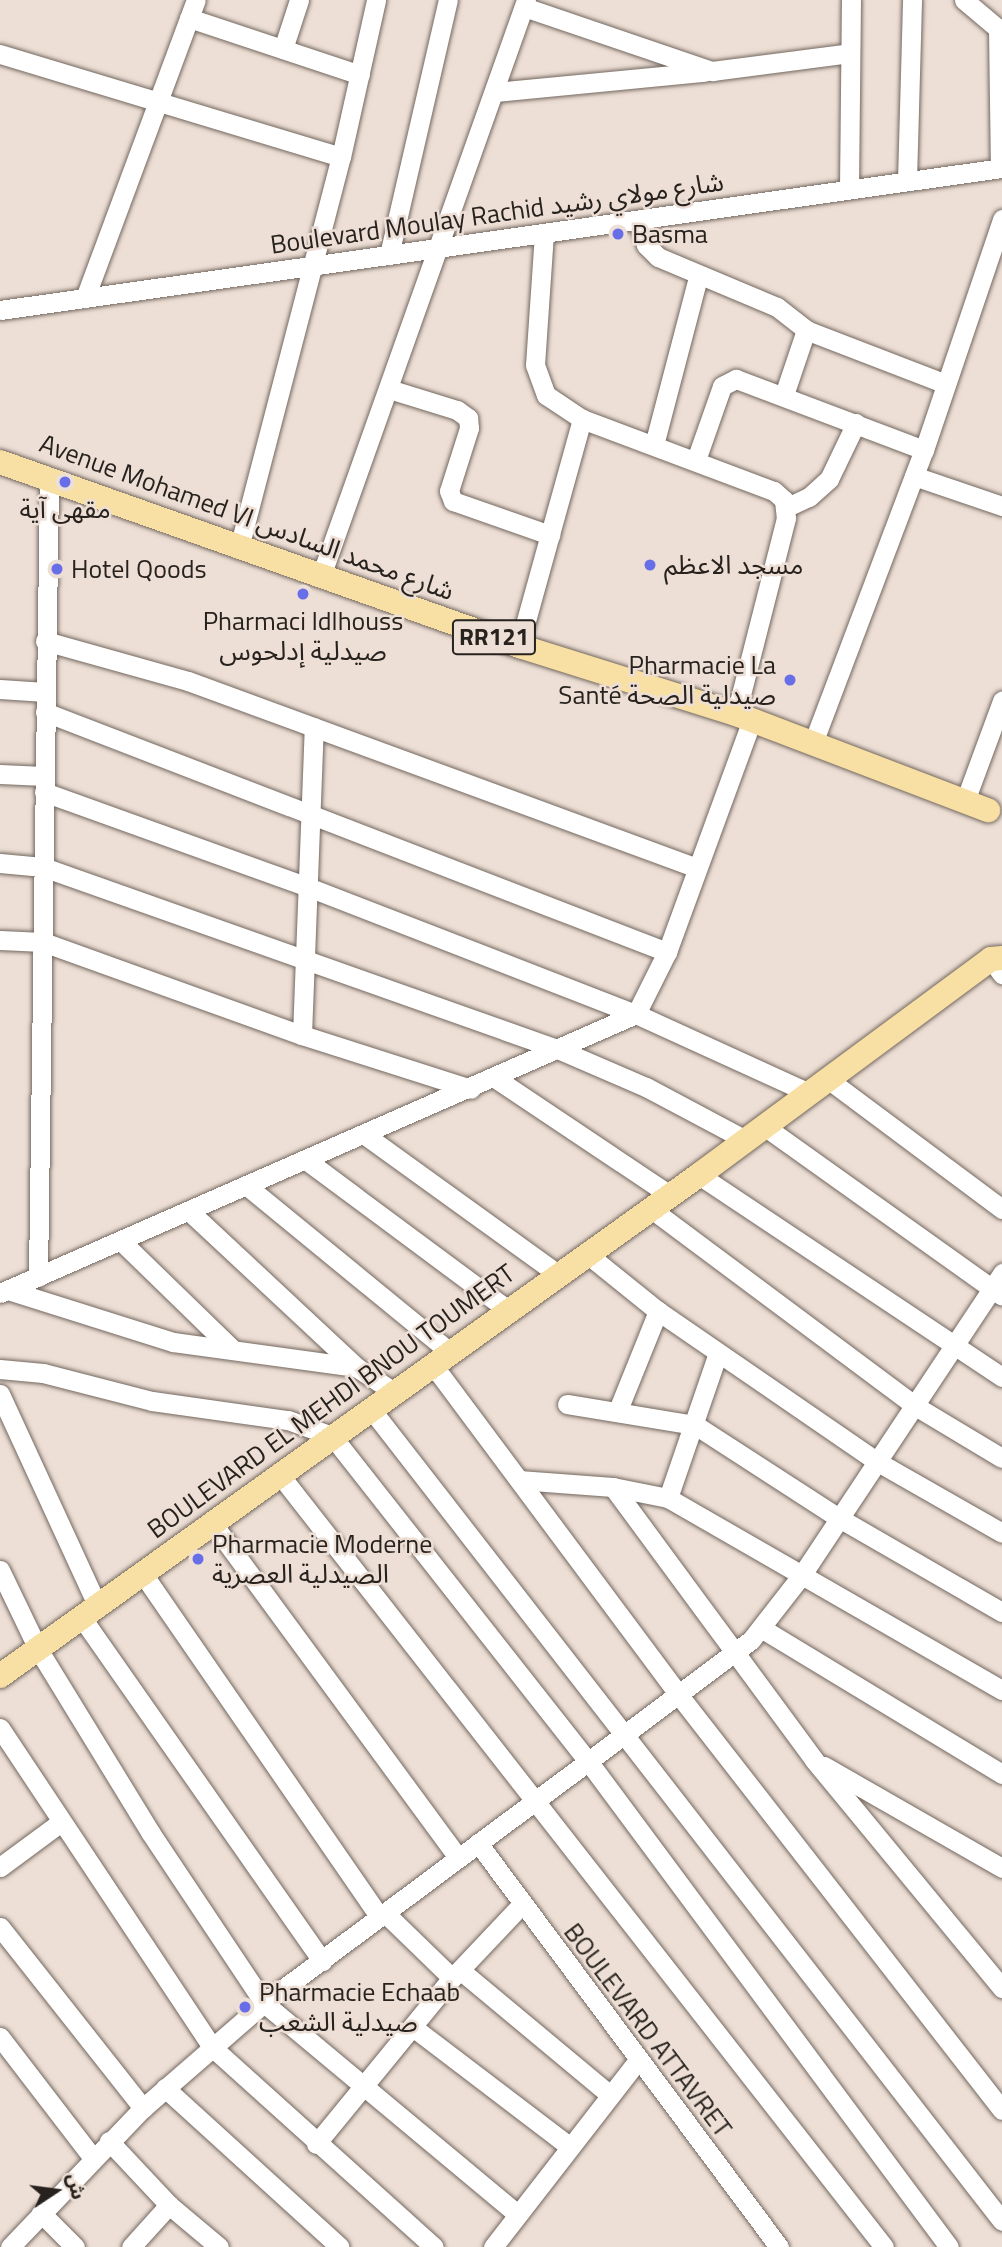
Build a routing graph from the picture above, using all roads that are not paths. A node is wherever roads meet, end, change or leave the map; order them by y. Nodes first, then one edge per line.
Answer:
1 (299, 0) edge
2 (376, 0) edge
3 (449, 0) edge
4 (912, 0) edge
5 (846, 1) edge
6 (969, 2) edge
7 (525, 3) edge
8 (193, 9) edge
9 (1000, 30) edge
10 (283, 49) junction
11 (850, 53) junction
12 (0, 54) edge
13 (712, 71) junction
14 (360, 75) junction
15 (495, 92) junction
16 (160, 100) junction
17 (341, 157) junction
18 (1001, 168) edge
19 (907, 181) junction
20 (849, 190) junction
21 (1002, 219) edge
22 (638, 220) junction
23 (544, 233) junction
24 (440, 248) junction
25 (389, 255) junction
26 (310, 266) junction
27 (698, 276) junction
28 (85, 298) junction
29 (0, 310) edge
30 (806, 330) junction
31 (946, 384) junction
32 (389, 389) junction
33 (784, 395) junction
34 (583, 419) junction
35 (856, 424) junction
36 (654, 445) junction
37 (923, 450) junction
38 (696, 460) junction
39 (0, 462) edge
40 (914, 476) junction
41 (49, 478) junction
42 (1002, 506) edge
43 (785, 508) junction
44 (550, 535) junction
45 (240, 544) junction
46 (321, 576) junction
47 (46, 641) junction
48 (519, 646) junction
49 (0, 689) edge
50 (45, 692) junction
51 (1002, 701) edge
52 (45, 712) junction
53 (744, 717) junction
54 (314, 727) junction
55 (813, 743) junction
56 (0, 774) edge
57 (44, 784) junction
58 (965, 801) junction
59 (997, 814) edge
60 (311, 817) junction
61 (0, 863) edge
62 (43, 867) junction
63 (697, 868) junction
64 (308, 887) junction
65 (0, 940) edge
66 (43, 943) junction
67 (667, 952) junction
68 (999, 958) edge
69 (305, 963) junction
70 (636, 1014) junction
71 (302, 1035) junction
72 (560, 1050) junction
73 (495, 1078) junction
74 (819, 1086) junction
75 (471, 1088) junction
76 (754, 1133) junction
77 (365, 1135) junction
78 (306, 1160) junction
79 (699, 1175) junction
80 (247, 1186) junction
81 (660, 1201) junction
82 (1002, 1209) edge
83 (189, 1211) junction
84 (121, 1241) junction
85 (586, 1253) junction
86 (1002, 1273) edge
87 (558, 1274) junction
88 (38, 1277) junction
89 (4, 1292) edge
90 (996, 1293) edge
91 (508, 1310) junction
92 (658, 1311) junction
93 (230, 1348) junction
94 (955, 1348) junction
95 (718, 1353) junction
96 (441, 1359) junction
97 (356, 1367) junction
98 (0, 1369) edge
99 (1002, 1377) edge
100 (394, 1392) junction
101 (0, 1394) edge
102 (567, 1404) dead end
103 (917, 1407) junction
104 (371, 1409) junction
105 (618, 1410) junction
106 (695, 1425) junction
107 (332, 1436) junction
108 (1002, 1458) edge
109 (876, 1461) junction
110 (280, 1475) junction
111 (519, 1480) junction
112 (613, 1487) junction
113 (668, 1498) junction
114 (839, 1518) junction
115 (213, 1524) junction
116 (1002, 1533) edge
117 (0, 1570) edge
118 (142, 1574) junction
119 (801, 1576) junction
120 (90, 1612) junction
121 (1002, 1612) edge
122 (761, 1628) junction
123 (38, 1648) junction
124 (734, 1655) junction
125 (0, 1676) edge
126 (1002, 1690) edge
127 (678, 1694) junction
128 (0, 1728) edge
129 (625, 1733) junction
130 (814, 1760) junction
131 (588, 1761) junction
132 (1002, 1774) edge
133 (536, 1802) junction
134 (61, 1822) junction
135 (478, 1843) junction
136 (458, 1858) junction
137 (0, 1867) edge
138 (1002, 1868) edge
139 (521, 1905) junction
140 (383, 1915) junction
141 (0, 1927) edge
142 (322, 1961) junction
143 (456, 1974) junction
144 (1002, 1987) edge
145 (264, 2003) junction
146 (414, 2028) junction
147 (0, 2037) edge
148 (212, 2048) junction
149 (638, 2060) junction
150 (363, 2087) junction
151 (165, 2088) junction
152 (610, 2095) junction
153 (143, 2108) junction
154 (1002, 2110) edge
155 (109, 2141) junction
156 (316, 2144) junction
157 (569, 2146) junction
158 (92, 2157) junction
159 (169, 2205) junction
160 (41, 2213) junction
161 (517, 2214) junction
162 (1002, 2221) edge
163 (10, 2247) edge
164 (75, 2247) edge
165 (131, 2247) edge
166 (219, 2247) edge
167 (340, 2247) edge
168 (434, 2247) edge
169 (493, 2247) edge
170 (779, 2247) edge
171 (884, 2247) edge
172 (949, 2247) edge

1 - 10 street
2 - 14 street
3 - 25 street
4 - 19 street
5 - 11 street
6 - 9 street
7 - 13 street
7 - 15 street
8 - 10 street
8 - 16 street
9 - 18 street
10 - 14 street
11 - 13 street
11 - 20 street
12 - 16 street
13 - 15 street
14 - 17 street
15 - 24 street
16 - 17 street
16 - 28 street
17 - 26 street
18 - 19 street, Boulevard Moulay Rachid شارع مولاي رشيد
19 - 20 street, Boulevard Moulay Rachid شارع مولاي رشيد
20 - 22 street, Boulevard Moulay Rachid شارع مولاي رشيد
21 - 31 street
22 - 23 street, Boulevard Moulay Rachid شارع مولاي رشيد
22 - 27 street
23 - 24 street, Boulevard Moulay Rachid شارع مولاي رشيد
23 - 34 street
24 - 25 street, Boulevard Moulay Rachid شارع مولاي رشيد
24 - 32 street
25 - 26 street, Boulevard Moulay Rachid شارع مولاي رشيد
26 - 28 street, Boulevard Moulay Rachid شارع مولاي رشيد
26 - 45 street
27 - 30 street
27 - 36 street
28 - 29 street, Boulevard Moulay Rachid شارع مولاي رشيد
30 - 31 street
30 - 33 street
31 - 37 street
32 - 44 street
32 - 46 street
33 - 35 street
33 - 38 street
34 - 36 street
34 - 44 street
35 - 37 street
35 - 43 street
36 - 38 street
37 - 40 street
38 - 43 street
39 - 41 main road, Avenue Mohamed VI شارع محمد السادس / RR121
40 - 42 street
40 - 55 street
41 - 45 main road, Avenue Mohamed VI شارع محمد السادس / RR121
41 - 47 street
43 - 53 street
44 - 48 street
45 - 46 main road, Avenue Mohamed VI شارع محمد السادس / RR121
46 - 48 main road, Avenue Mohamed VI شارع محمد السادس / RR121
47 - 50 street
47 - 54 street
48 - 53 main road, Avenue Mohamed VI شارع محمد السادس / RR121
49 - 50 street
50 - 52 street
51 - 58 street
52 - 57 street
52 - 60 street
53 - 55 main road, Avenue Mohamed VI شارع محمد السادس / RR121
53 - 63 street
54 - 60 street
54 - 63 street
55 - 58 main road, Avenue Mohamed VI شارع محمد السادس / RR121
56 - 57 street
57 - 62 street
57 - 64 street
58 - 59 main road, Avenue Mohamed VI شارع محمد السادس / RR121
60 - 64 street
60 - 67 street
61 - 62 street
62 - 66 street
62 - 69 street
63 - 67 street
64 - 69 street
64 - 70 street
65 - 66 street
66 - 71 street
66 - 88 street
67 - 70 street
68 - 74 main road, BOULEVARD EL MEHDI BNOU TOUMERT
69 - 71 street
69 - 72 street
70 - 72 street
70 - 74 street
71 - 75 street
72 - 73 street
72 - 76 street
73 - 75 street
73 - 81 street
74 - 76 main road, BOULEVARD EL MEHDI BNOU TOUMERT
74 - 82 street
75 - 77 street
76 - 79 main road, BOULEVARD EL MEHDI BNOU TOUMERT
76 - 90 street
77 - 78 street
77 - 87 street
78 - 80 street
78 - 91 street
79 - 81 main road, BOULEVARD EL MEHDI BNOU TOUMERT
79 - 94 street
80 - 83 street
80 - 96 street
81 - 85 main road, BOULEVARD EL MEHDI BNOU TOUMERT
81 - 103 street
83 - 84 street
83 - 97 street
84 - 88 street
84 - 93 street
85 - 87 main road, BOULEVARD EL MEHDI BNOU TOUMERT
85 - 92 street
86 - 90 street
87 - 91 main road, BOULEVARD EL MEHDI BNOU TOUMERT
88 - 89 street
89 - 93 street
90 - 94 street
91 - 96 main road, BOULEVARD EL MEHDI BNOU TOUMERT
92 - 95 street
92 - 105 street
93 - 97 street
94 - 99 street
94 - 103 street
95 - 106 street
95 - 109 street
96 - 100 main road, BOULEVARD EL MEHDI BNOU TOUMERT
96 - 111 street
97 - 100 street
98 - 107 street
100 - 104 main road, BOULEVARD EL MEHDI BNOU TOUMERT
101 - 120 street
102 - 105 street
103 - 108 street
103 - 109 street
104 - 107 main road, BOULEVARD EL MEHDI BNOU TOUMERT
104 - 129 street
105 - 106 street
106 - 113 street
106 - 114 street
107 - 110 main road, BOULEVARD EL MEHDI BNOU TOUMERT
107 - 131 street
109 - 114 street
109 - 116 street
110 - 115 main road, BOULEVARD EL MEHDI BNOU TOUMERT
110 - 133 street
111 - 112 street
111 - 127 street
112 - 113 street
112 - 124 street
113 - 119 street
114 - 119 street
114 - 121 street
115 - 118 main road, BOULEVARD EL MEHDI BNOU TOUMERT
115 - 136 street
117 - 123 street
118 - 120 main road, BOULEVARD EL MEHDI BNOU TOUMERT
118 - 140 street
119 - 122 street
119 - 126 street
120 - 123 main road, BOULEVARD EL MEHDI BNOU TOUMERT
120 - 142 street
122 - 124 street
122 - 132 street
123 - 125 main road, BOULEVARD EL MEHDI BNOU TOUMERT
123 - 145 street
124 - 127 street
124 - 130 street
127 - 129 street
127 - 154 street
128 - 134 street
129 - 131 street
129 - 162 street
130 - 138 street
130 - 144 street
131 - 133 street
131 - 172 street
133 - 135 street
133 - 171 street
134 - 137 street
134 - 148 street
135 - 136 street
135 - 139 street, BOULEVARD ATTAVRET
136 - 140 street
139 - 143 street
139 - 149 street, BOULEVARD ATTAVRET
140 - 142 street
140 - 143 street
141 - 153 street
142 - 145 street
143 - 146 street
143 - 152 street
145 - 148 street
145 - 150 street
146 - 150 street
146 - 157 street
147 - 158 street
148 - 151 street
148 - 156 street
149 - 152 street
149 - 170 street, BOULEVARD ATTAVRET
150 - 156 street
150 - 161 street
151 - 153 street
151 - 167 street
152 - 157 street
153 - 155 street
155 - 158 street
155 - 159 street
156 - 168 street
157 - 161 street
158 - 160 street
159 - 165 street
159 - 166 street
160 - 163 street
160 - 164 street
161 - 169 street

